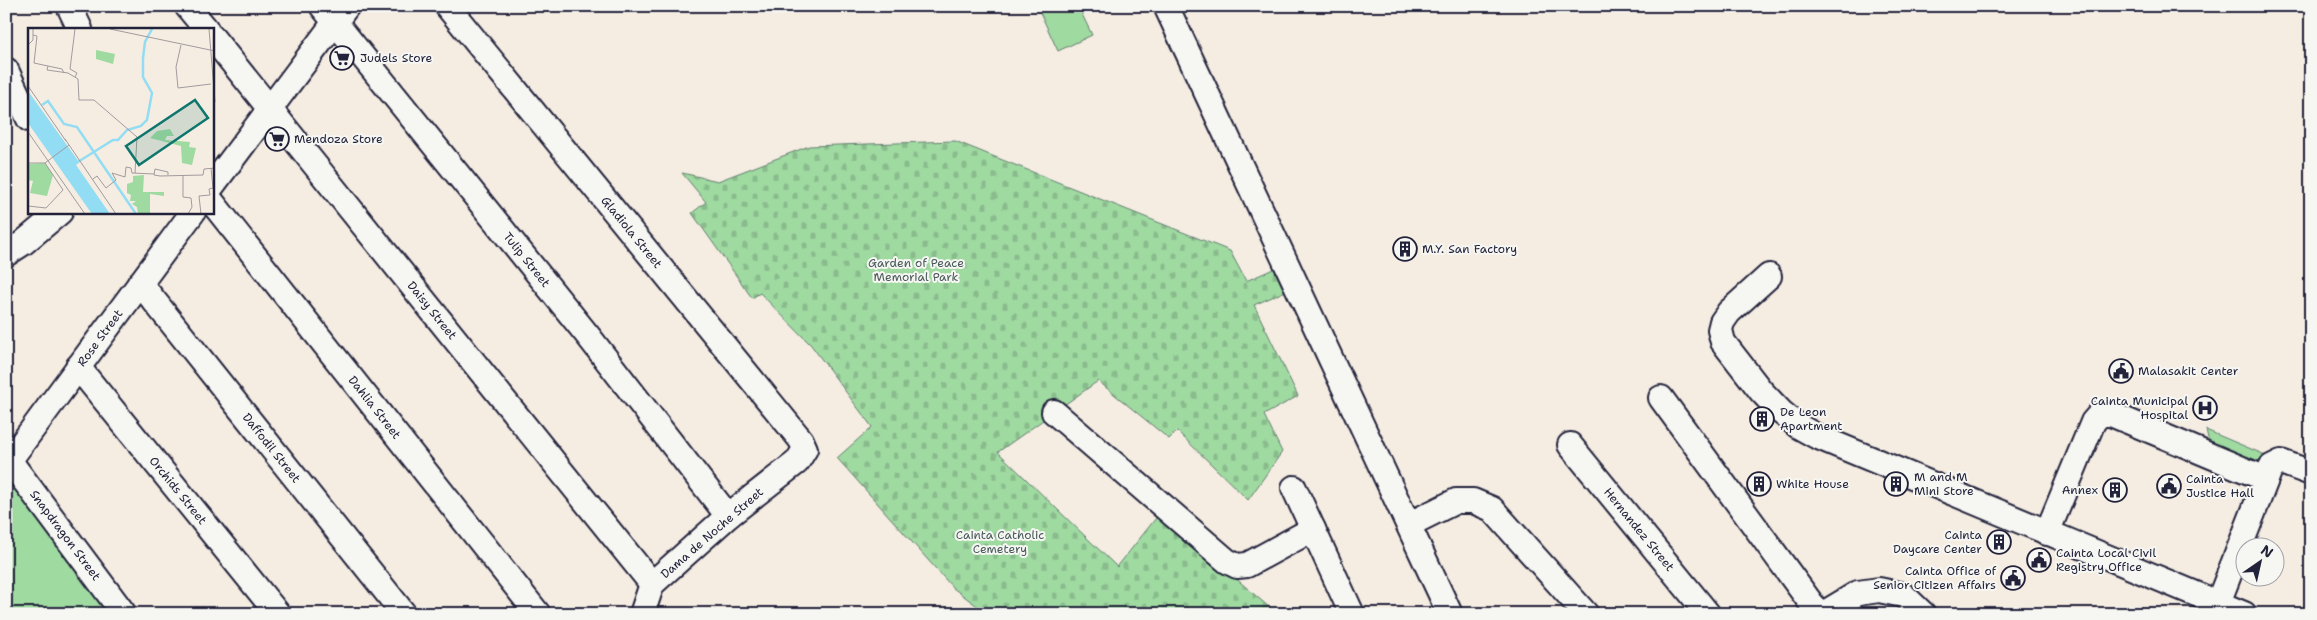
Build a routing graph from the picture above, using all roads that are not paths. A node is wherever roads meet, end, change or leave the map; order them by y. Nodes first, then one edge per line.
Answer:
1 (69, 6) edge
2 (187, 6) edge
3 (447, 6) edge
4 (1166, 6) edge
5 (335, 12) edge
6 (80, 28) edge
7 (205, 28) edge
8 (214, 39) edge
9 (6, 70) edge
10 (270, 108) junction
11 (28, 117) edge
12 (214, 183) edge
13 (214, 205) edge
14 (58, 214) edge
15 (192, 214) edge
16 (6, 254) edge
17 (1769, 276) dead end
18 (140, 283) junction
19 (78, 366) junction
20 (1661, 398) dead end
21 (1054, 412) dead end
22 (1570, 445) dead end
23 (7, 461) edge
24 (796, 462) joint
25 (2311, 473) edge
26 (2266, 479) junction
27 (1294, 488) dead end
28 (728, 516) junction
29 (1410, 524) junction
30 (1313, 529) junction
31 (2047, 534) junction
32 (652, 584) junction
33 (2218, 603) junction
34 (533, 612) edge
35 (124, 614) edge
36 (278, 614) edge
37 (404, 614) edge
38 (642, 614) edge
39 (1352, 614) edge
40 (1450, 614) edge
41 (1586, 614) edge
42 (1708, 614) edge
43 (1821, 614) edge
44 (1923, 614) edge
45 (2244, 614) edge

1 - 6 street
2 - 7 street
3 - 24 street, Gladiola Street
4 - 29 street
5 - 10 street
5 - 28 street, Tulip Street
8 - 10 street, Daisy Street
9 - 11 street
10 - 12 street
10 - 32 street, Daisy Street
13 - 34 street, Dahlia Street
14 - 16 street
15 - 18 street, Rose Street
17 - 31 street
18 - 19 street, Rose Street
18 - 37 street, Daffodil Street
19 - 23 street, Rose Street
19 - 36 street, Orchids Street
20 - 43 street
21 - 30 street
22 - 42 street, Hernandez Street
23 - 35 street, Snapdragon Street
24 - 28 street, Dama de Noche Street
25 - 26 street
26 - 31 street
26 - 33 street
27 - 30 street
28 - 32 street, Dama de Noche Street
29 - 40 street
29 - 41 street
30 - 39 street
31 - 33 street
32 - 38 street, Dama de Noche Street
33 - 45 street
43 - 44 street

